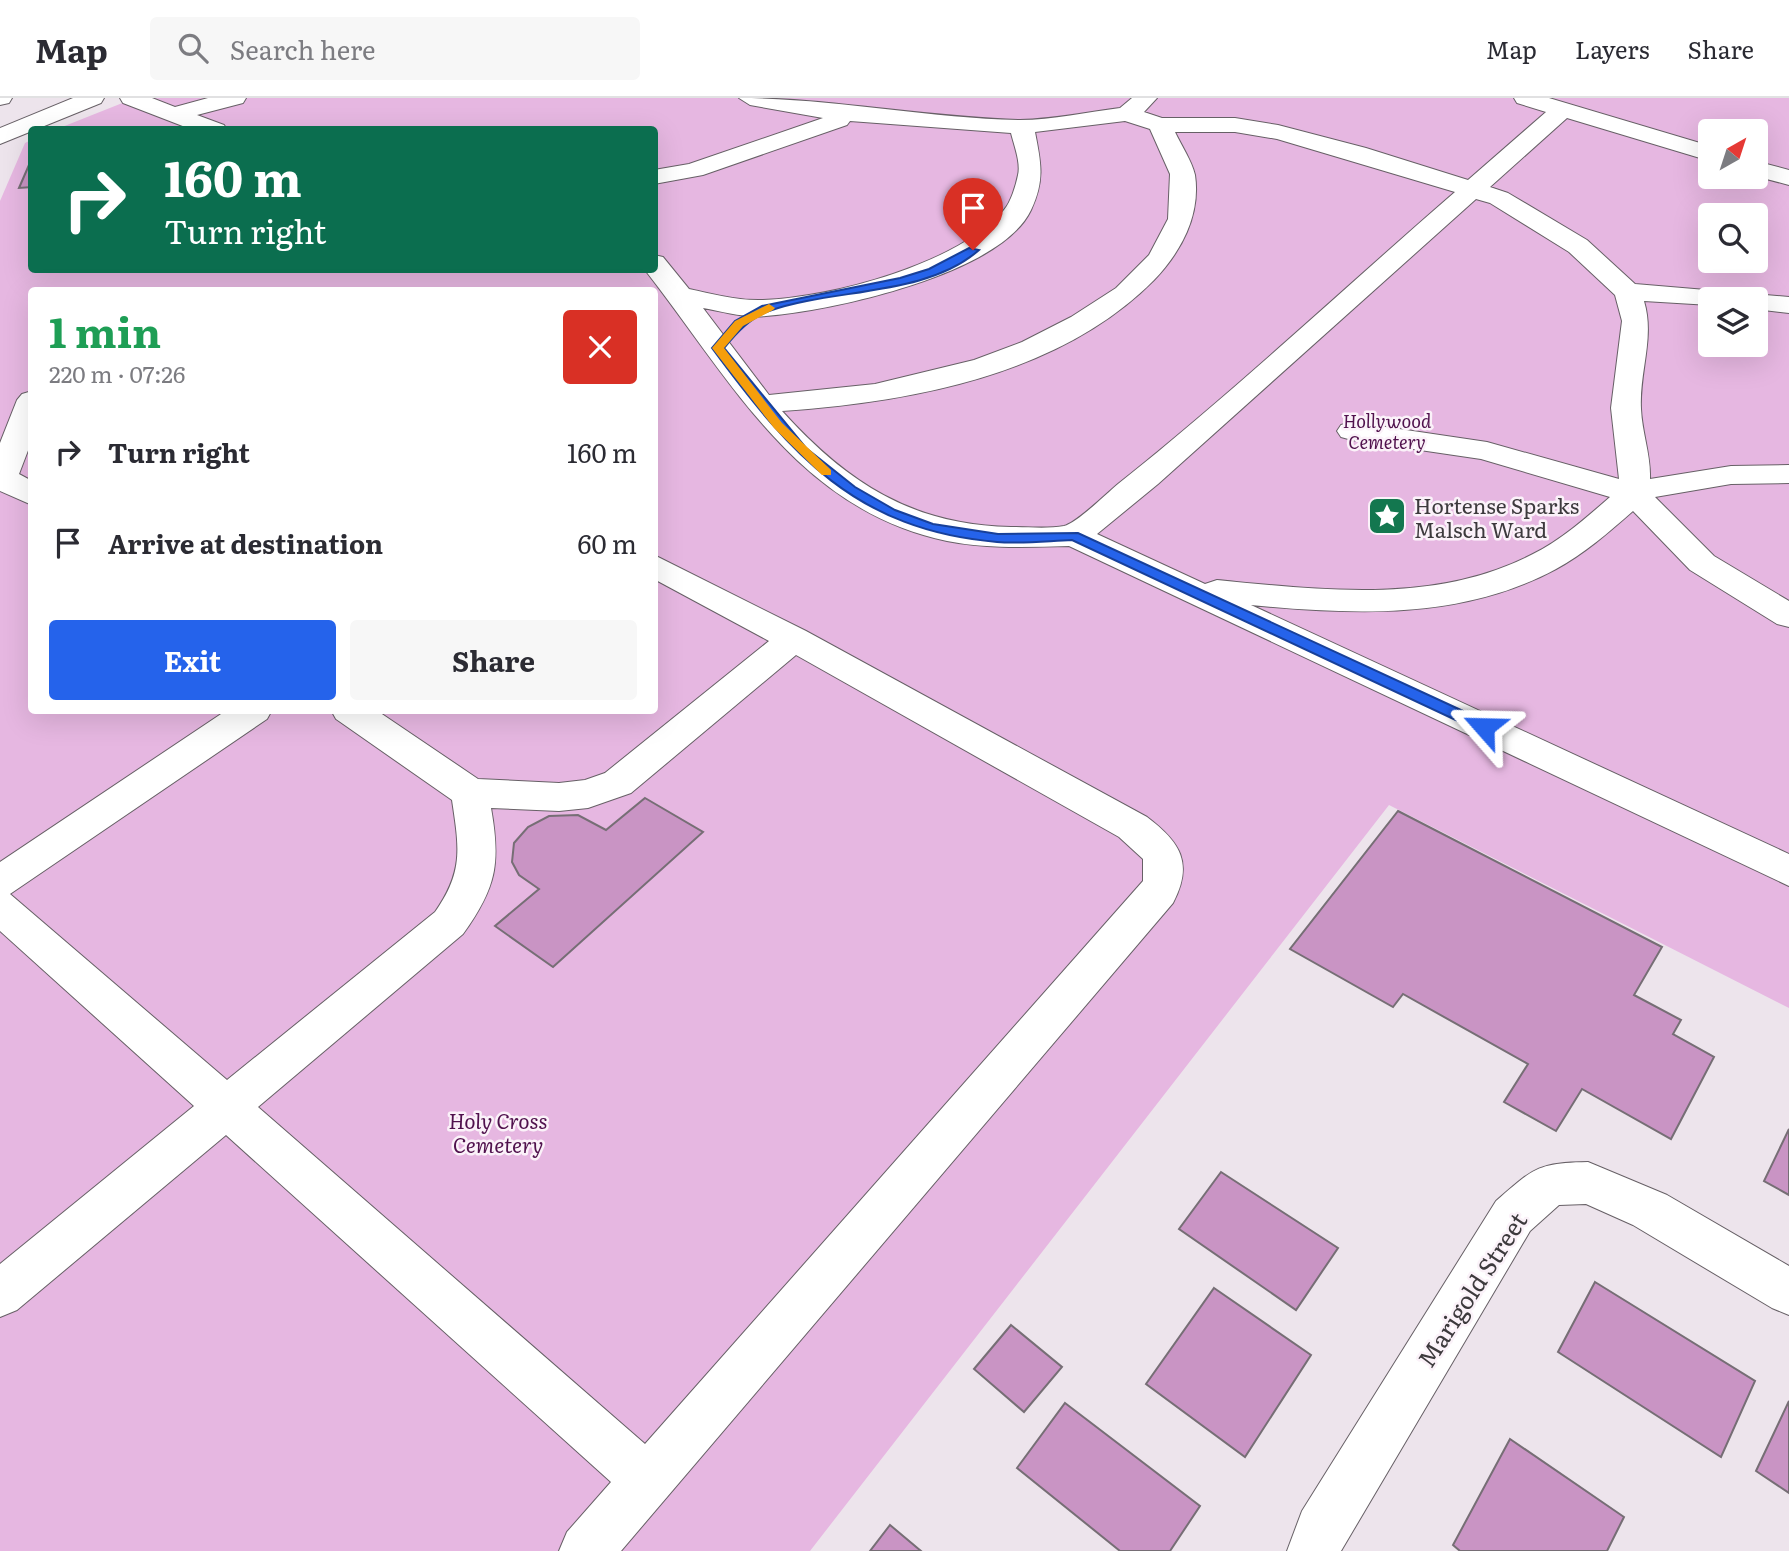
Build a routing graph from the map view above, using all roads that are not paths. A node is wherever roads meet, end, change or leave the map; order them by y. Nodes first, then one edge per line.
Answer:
1 (93, 98) edge
2 (131, 98) edge
3 (234, 98) edge
4 (750, 98) edge
5 (1525, 98) edge
6 (1137, 106) edge
7 (791, 107) junction
8 (1562, 110) junction
9 (173, 114) junction
10 (859, 115) junction
11 (1160, 125) junction
12 (205, 126) edge
13 (1021, 127) junction
14 (793, 134) junction
15 (0, 136) edge
16 (1698, 150) edge
17 (1768, 171) edge
18 (658, 176) edge
19 (1789, 178) edge
20 (1471, 191) junction
21 (658, 268) edge
22 (1628, 292) junction
23 (681, 296) junction
24 (1698, 296) edge
25 (1768, 303) edge
26 (1789, 305) edge
27 (766, 308) junction
28 (718, 348) junction
29 (762, 404) junction
30 (28, 410) edge
31 (1352, 431) dead end
32 (1789, 474) edge
33 (1, 478) edge
34 (28, 493) edge
35 (1633, 493) junction
36 (1074, 536) junction
37 (658, 567) edge
38 (1191, 588) junction
39 (1789, 616) edge
40 (794, 639) junction
41 (248, 714) edge
42 (355, 714) edge
43 (470, 793) junction
44 (1771, 855) edge
45 (1789, 871) edge
46 (0, 882) edge
47 (0, 907) edge
48 (225, 1107) junction
49 (1789, 1292) edge
50 (0, 1294) edge
51 (646, 1479) junction
52 (586, 1551) edge
53 (1314, 1551) edge

1 - 15 street
2 - 9 street
3 - 9 street
4 - 7 street
5 - 8 street
6 - 11 street
6 - 13 street
7 - 10 street
7 - 14 street
8 - 16 street
8 - 20 street
9 - 12 street
10 - 13 street
10 - 14 street
11 - 20 street
11 - 29 street
13 - 27 street
14 - 18 street
17 - 19 street
20 - 22 street
20 - 36 street
21 - 23 street
22 - 24 street
22 - 35 street
23 - 27 street
23 - 28 street
25 - 26 street
27 - 28 street
28 - 29 street
29 - 36 street
30 - 33 street
31 - 35 street
32 - 35 street
33 - 34 street
35 - 38 street
35 - 39 street
36 - 38 street
37 - 40 street
38 - 44 street
40 - 43 street
40 - 51 street
41 - 46 street
42 - 43 street
43 - 48 street
44 - 45 street
47 - 48 street
48 - 50 street
48 - 51 street
49 - 53 street, Marigold Street
51 - 52 street

